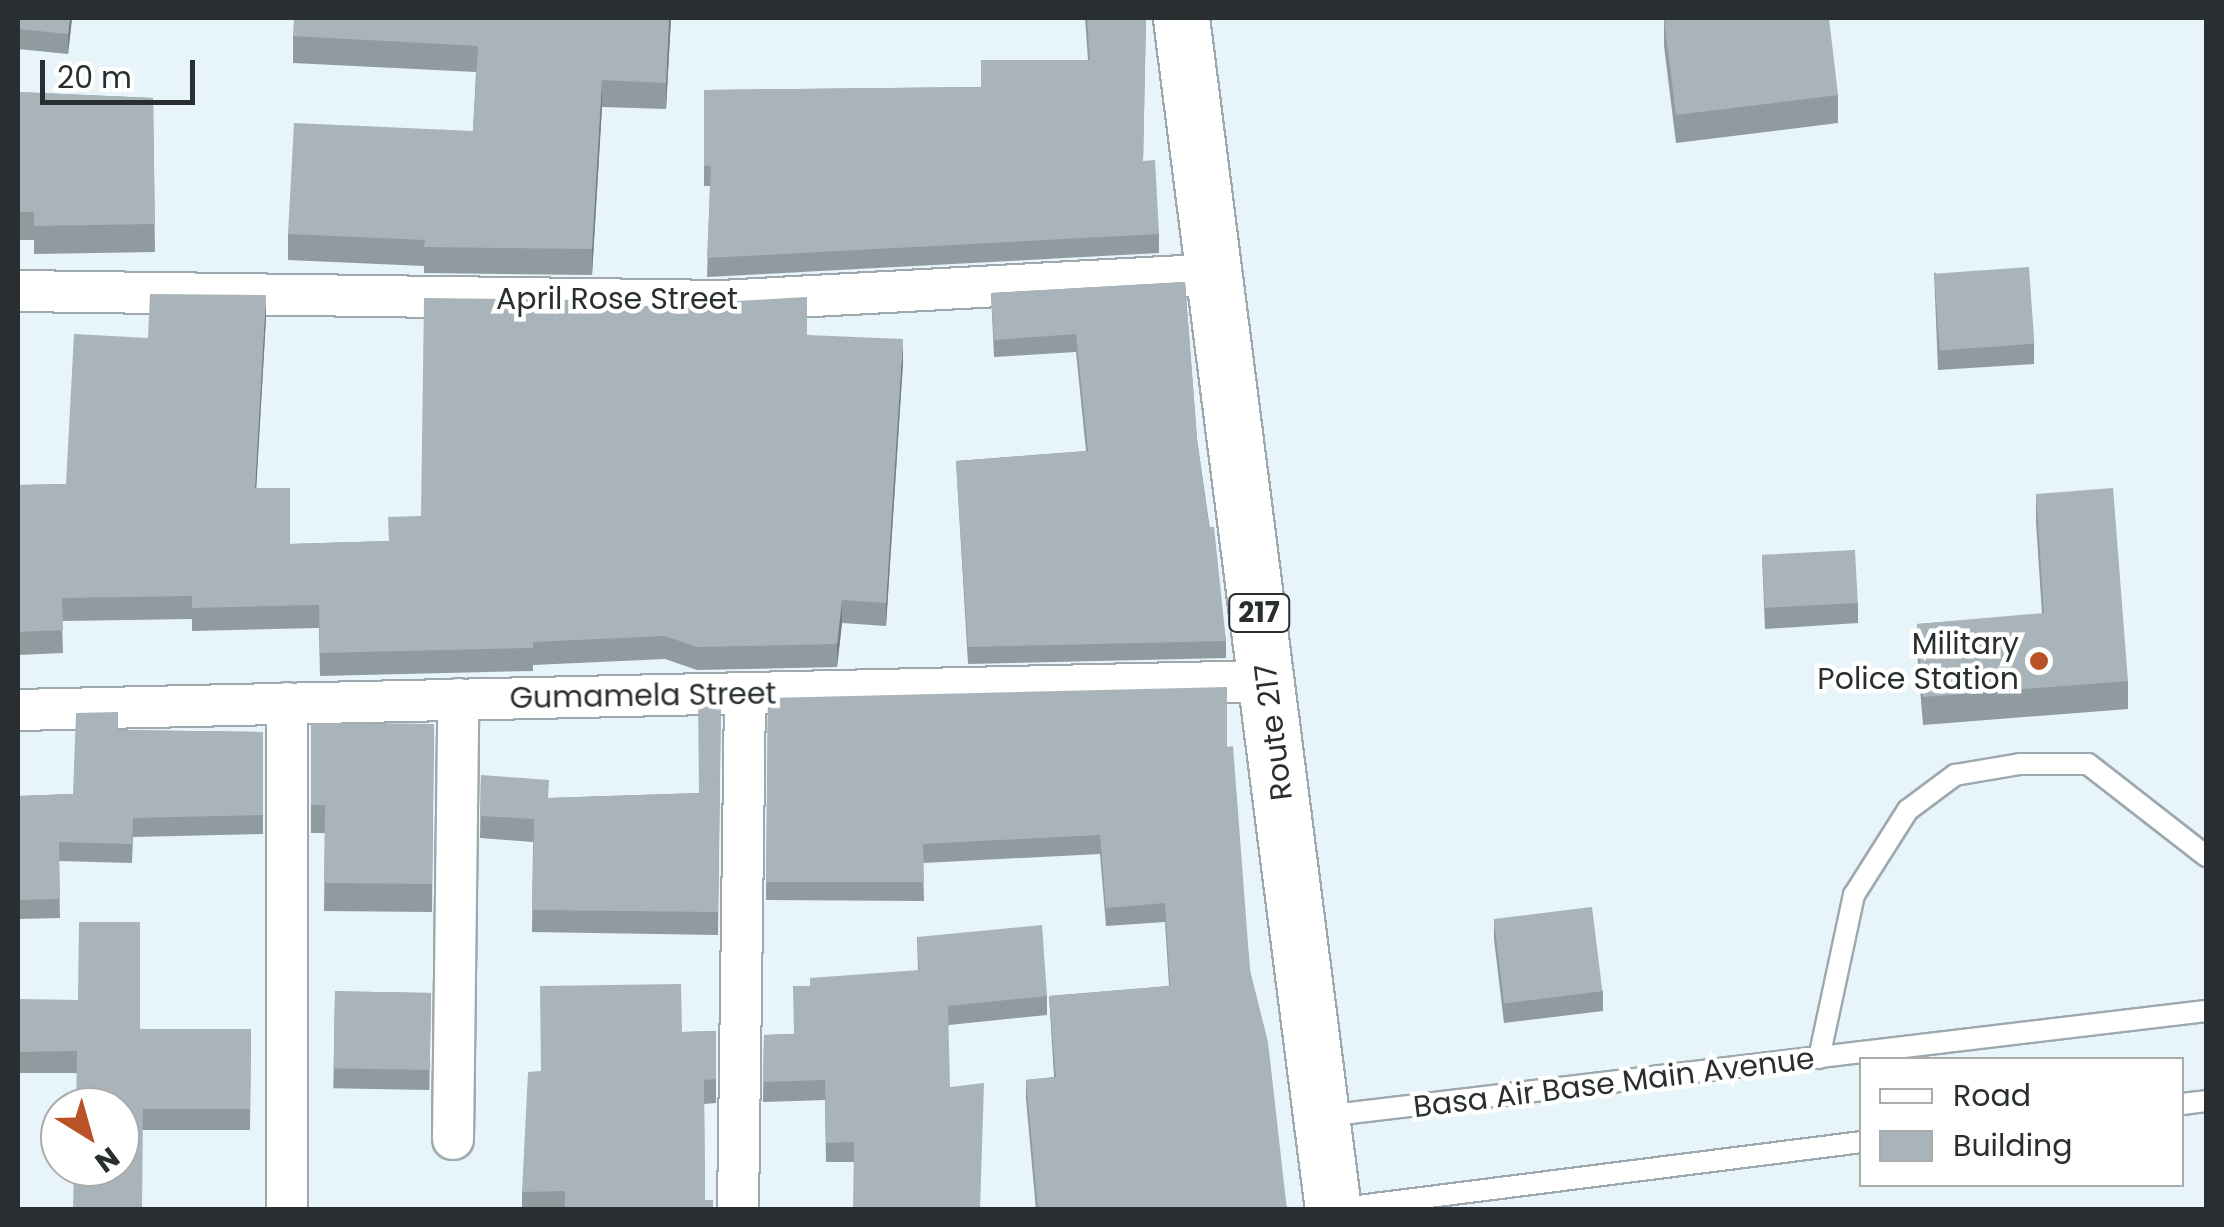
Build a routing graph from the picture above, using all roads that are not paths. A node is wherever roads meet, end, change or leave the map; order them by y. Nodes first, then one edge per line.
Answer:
1 (1181, 18) edge
2 (1216, 274) junction
3 (18, 292) edge
4 (1268, 680) junction
5 (745, 694) junction
6 (458, 699) junction
7 (286, 703) junction
8 (18, 710) edge
9 (2206, 856) edge
10 (2206, 1011) edge
11 (1819, 1058) junction
12 (1319, 1116) junction
13 (453, 1139) dead end
14 (1859, 1142) edge
15 (286, 1210) edge
16 (738, 1210) edge
17 (1333, 1210) edge

1 - 2 main road, Route 217 / 217
2 - 3 street, April Rose Street
2 - 4 main road, Route 217 / 217
4 - 5 street, Gumamela Street
4 - 12 main road, Route 217 / 217
5 - 6 street, Gumamela Street
5 - 16 street
6 - 7 street, Gumamela Street
6 - 13 street
7 - 8 street, Gumamela Street
7 - 15 street
9 - 11 lane
10 - 11 lane, Basa Air Base Main Avenue
11 - 12 lane, Basa Air Base Main Avenue
12 - 17 main road, Route 217 / 217
14 - 17 lane

